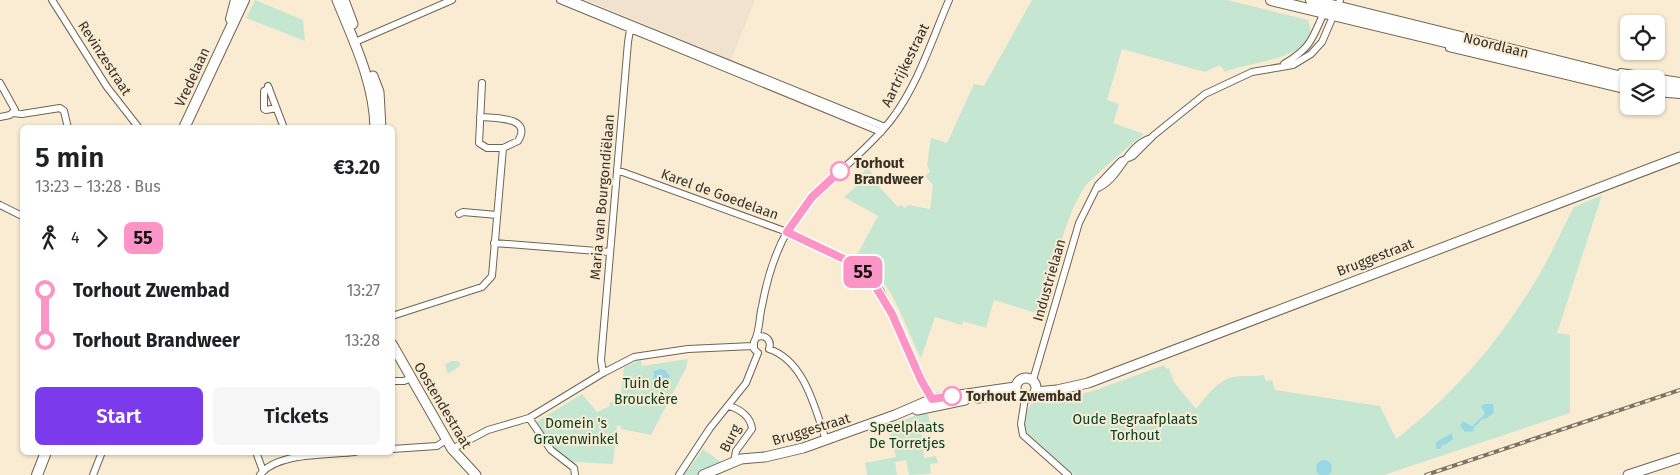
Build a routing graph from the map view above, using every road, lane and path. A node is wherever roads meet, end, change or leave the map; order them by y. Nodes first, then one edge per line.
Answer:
1 (52, 0) edge
2 (236, 0) edge
3 (244, 0) edge
4 (337, 0) edge
5 (344, 0) edge
6 (452, 0) edge
7 (560, 0) edge
8 (572, 0) edge
9 (949, 0) edge
10 (1270, 0) edge
11 (1311, 0) edge
12 (1331, 7) edge
13 (1359, 22) junction
14 (630, 26) junction
15 (226, 37) junction
16 (357, 41) junction
17 (1501, 48) junction
18 (1620, 77) edge
19 (1680, 81) edge
20 (0, 83) edge
21 (482, 83) dead end
22 (1620, 84) edge
23 (1665, 84) edge
24 (1680, 86) edge
25 (1620, 89) edge
26 (1665, 92) edge
27 (1680, 93) edge
28 (276, 108) junction
29 (13, 113) junction
30 (0, 117) edge
31 (480, 117) junction
32 (67, 125) edge
33 (137, 125) edge
34 (185, 125) edge
35 (283, 125) edge
36 (375, 125) edge
37 (381, 125) edge
38 (883, 130) junction
39 (503, 148) junction
40 (1680, 156) edge
41 (617, 170) junction
42 (0, 205) edge
43 (459, 214) dead end
44 (20, 215) edge
45 (498, 215) junction
46 (787, 232) junction
47 (494, 243) junction
48 (610, 252) junction
49 (395, 315) edge
50 (758, 337) junction
51 (753, 346) junction
52 (395, 349) edge
53 (770, 349) junction
54 (758, 353) junction
55 (603, 373) junction
56 (411, 378) junction
57 (395, 380) edge
58 (1035, 386) junction
59 (1019, 393) junction
60 (933, 402) junction
61 (729, 406) junction
62 (529, 418) junction
63 (446, 440) junction
64 (826, 440) junction
65 (395, 449) edge
66 (452, 449) junction
67 (45, 455) edge
68 (101, 455) edge
69 (257, 455) edge
70 (322, 455) edge
71 (1680, 458) edge
72 (734, 462) junction
73 (261, 473) edge
74 (37, 475) edge
75 (93, 475) edge
76 (476, 475) edge
77 (575, 475) edge
78 (679, 475) edge
79 (704, 475) edge
80 (1068, 475) edge
81 (1628, 475) edge

1 - 33 street, Revinzestraat
2 - 15 main road, Vredelaan
3 - 15 main road, Vredelaan
4 - 16 street
5 - 16 street
6 - 16 street
7 - 14 street
8 - 14 street
9 - 38 street, Aartrijkestraat
10 - 12 main road, Noordlaan
11 - 12 main road, Noordlaan
12 - 13 main road, Noordlaan
12 - 17 main road, Noordlaan
12 - 58 street, Industrielaan
13 - 22 main road, Noordlaan
13 - 25 street, Noordlaan
14 - 38 street
14 - 41 street, Maria van Bourgondiëlaan
15 - 34 main road, Vredelaan
16 - 36 street
16 - 37 street
17 - 18 main road, Noordlaan
17 - 19 street, Noordlaan
20 - 29 street
21 - 31 street
23 - 24 main road
26 - 27 main road
28 - 28 street
28 - 35 street
29 - 30 street
29 - 32 street
31 - 39 street
31 - 39 street
38 - 46 street, Aartrijkestraat
39 - 45 street
40 - 58 street, Bruggestraat
41 - 46 street, Karel de Goedelaan
41 - 48 street, Maria van Bourgondiëlaan
42 - 44 street
43 - 45 street
45 - 47 street
46 - 50 street, Aartrijkestraat
46 - 60 street, Karel de Goedelaan
47 - 48 street
47 - 49 street
48 - 55 street, Maria van Bourgondiëlaan
50 - 51 street
50 - 53 street
51 - 54 street
51 - 55 street
52 - 56 street, Oostendestraat
53 - 54 street
53 - 64 street
54 - 61 street
55 - 62 street
56 - 57 street
56 - 63 street, Oostendestraat
58 - 59 street
58 - 59 street
59 - 60 street, Bruggestraat
59 - 80 street
60 - 64 street, Bruggestraat
61 - 72 street, Burg
61 - 78 street, Burg
62 - 66 street
62 - 77 street
63 - 65 street
63 - 66 street, Oostendestraat
64 - 72 street, Bruggestraat
66 - 76 street, Oostendestraat
67 - 74 main road
68 - 75 street
69 - 73 street
70 - 73 street
71 - 81 street
72 - 79 street, Burg

